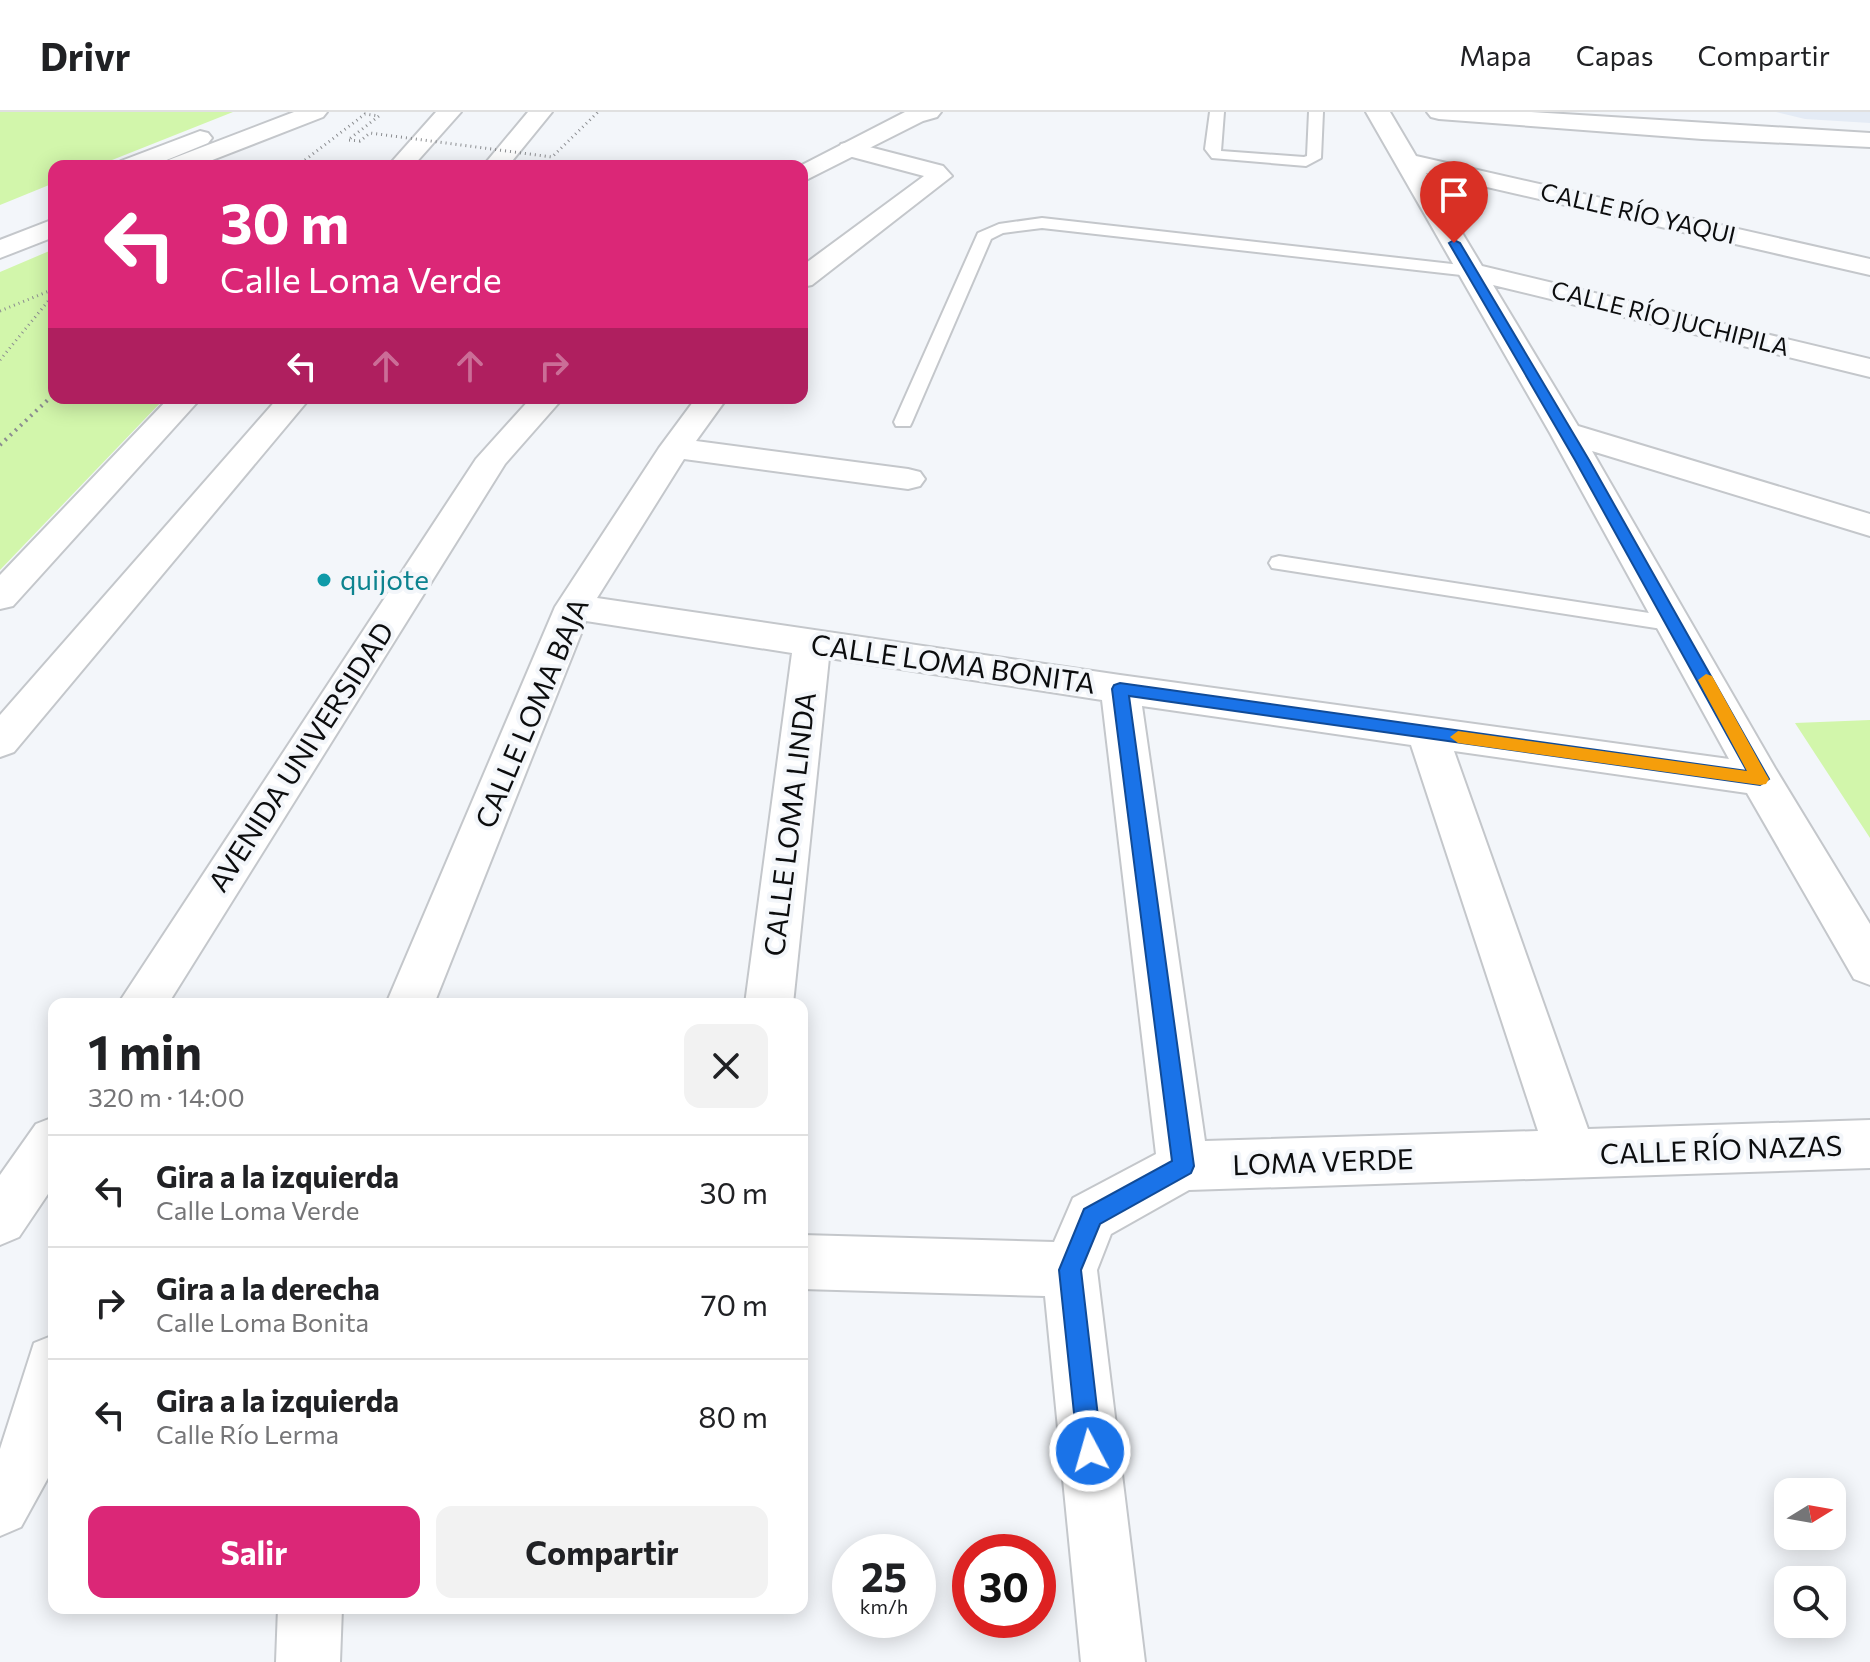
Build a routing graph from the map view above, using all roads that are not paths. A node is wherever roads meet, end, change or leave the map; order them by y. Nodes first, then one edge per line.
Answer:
1 (265, 112) edge
2 (449, 112) edge
3 (540, 112) edge
4 (555, 112) edge
5 (1217, 112) edge
6 (1316, 112) edge
7 (1378, 112) edge
8 (1439, 112) edge
9 (1733, 112) edge
10 (920, 113) edge
11 (307, 115) edge
12 (1763, 135) junction
13 (1870, 140) edge
14 (517, 141) junction
15 (850, 149) junction
16 (145, 160) edge
17 (191, 160) edge
18 (405, 160) edge
19 (500, 160) edge
20 (1406, 161) junction
21 (1821, 161) dead end
22 (808, 172) edge
23 (48, 217) edge
24 (48, 230) edge
25 (0, 238) edge
26 (0, 250) edge
27 (1870, 267) edge
28 (1470, 271) junction
29 (808, 275) edge
30 (1870, 368) edge
31 (180, 404) edge
32 (290, 404) edge
33 (542, 404) edge
34 (708, 404) edge
35 (903, 422) dead end
36 (1566, 433) junction
37 (675, 448) junction
38 (908, 479) dead end
39 (1870, 525) edge
40 (1279, 563) dead end
41 (0, 597) edge
42 (573, 607) junction
43 (1675, 624) junction
44 (812, 644) junction
45 (1120, 689) junction
46 (1427, 732) junction
47 (0, 742) edge
48 (1760, 779) junction
49 (1870, 965) edge
50 (146, 998) edge
51 (412, 998) edge
52 (770, 998) edge
53 (1870, 1144) edge
54 (48, 1151) edge
55 (1572, 1155) junction
56 (1183, 1166) junction
57 (0, 1219) edge
58 (808, 1262) edge
59 (1070, 1270) junction
60 (48, 1385) edge
61 (0, 1506) edge
62 (310, 1614) edge
63 (308, 1662) edge
64 (1113, 1662) edge

1 - 16 street
2 - 18 street
3 - 14 street
4 - 14 street
5 - 6 lane
7 - 20 street
8 - 12 street
9 - 12 street
10 - 15 street
11 - 17 street
12 - 13 street
12 - 21 street
14 - 19 street
15 - 22 street
15 - 29 street
20 - 27 street, CALLE RÍO YAQUI
20 - 28 street
23 - 25 street
24 - 26 street
28 - 30 street, CALLE RÍO JUCHIPILA
28 - 35 lane
28 - 36 street
31 - 41 street
32 - 47 street
33 - 50 street, AVENIDA UNIVERSIDAD
34 - 37 street, CALLE LOMA BAJA
36 - 39 street
36 - 43 street
37 - 38 street
37 - 42 street, CALLE LOMA BAJA
40 - 43 lane
42 - 44 street, CALLE LOMA BONITA
42 - 51 street, CALLE LOMA BAJA
43 - 48 street
44 - 45 street, CALLE LOMA BONITA
44 - 52 street, CALLE LOMA LINDA
45 - 46 street, CALLE LOMA BONITA
45 - 56 street
46 - 48 street, CALLE LOMA BONITA
46 - 55 street
48 - 49 street
53 - 55 street, CALLE RÍO NAZAS
54 - 57 street
55 - 56 street, LOMA VERDE
56 - 59 street, LOMA VERDE
58 - 59 street
59 - 64 street, LOMA VERDE
60 - 61 street
62 - 63 street

